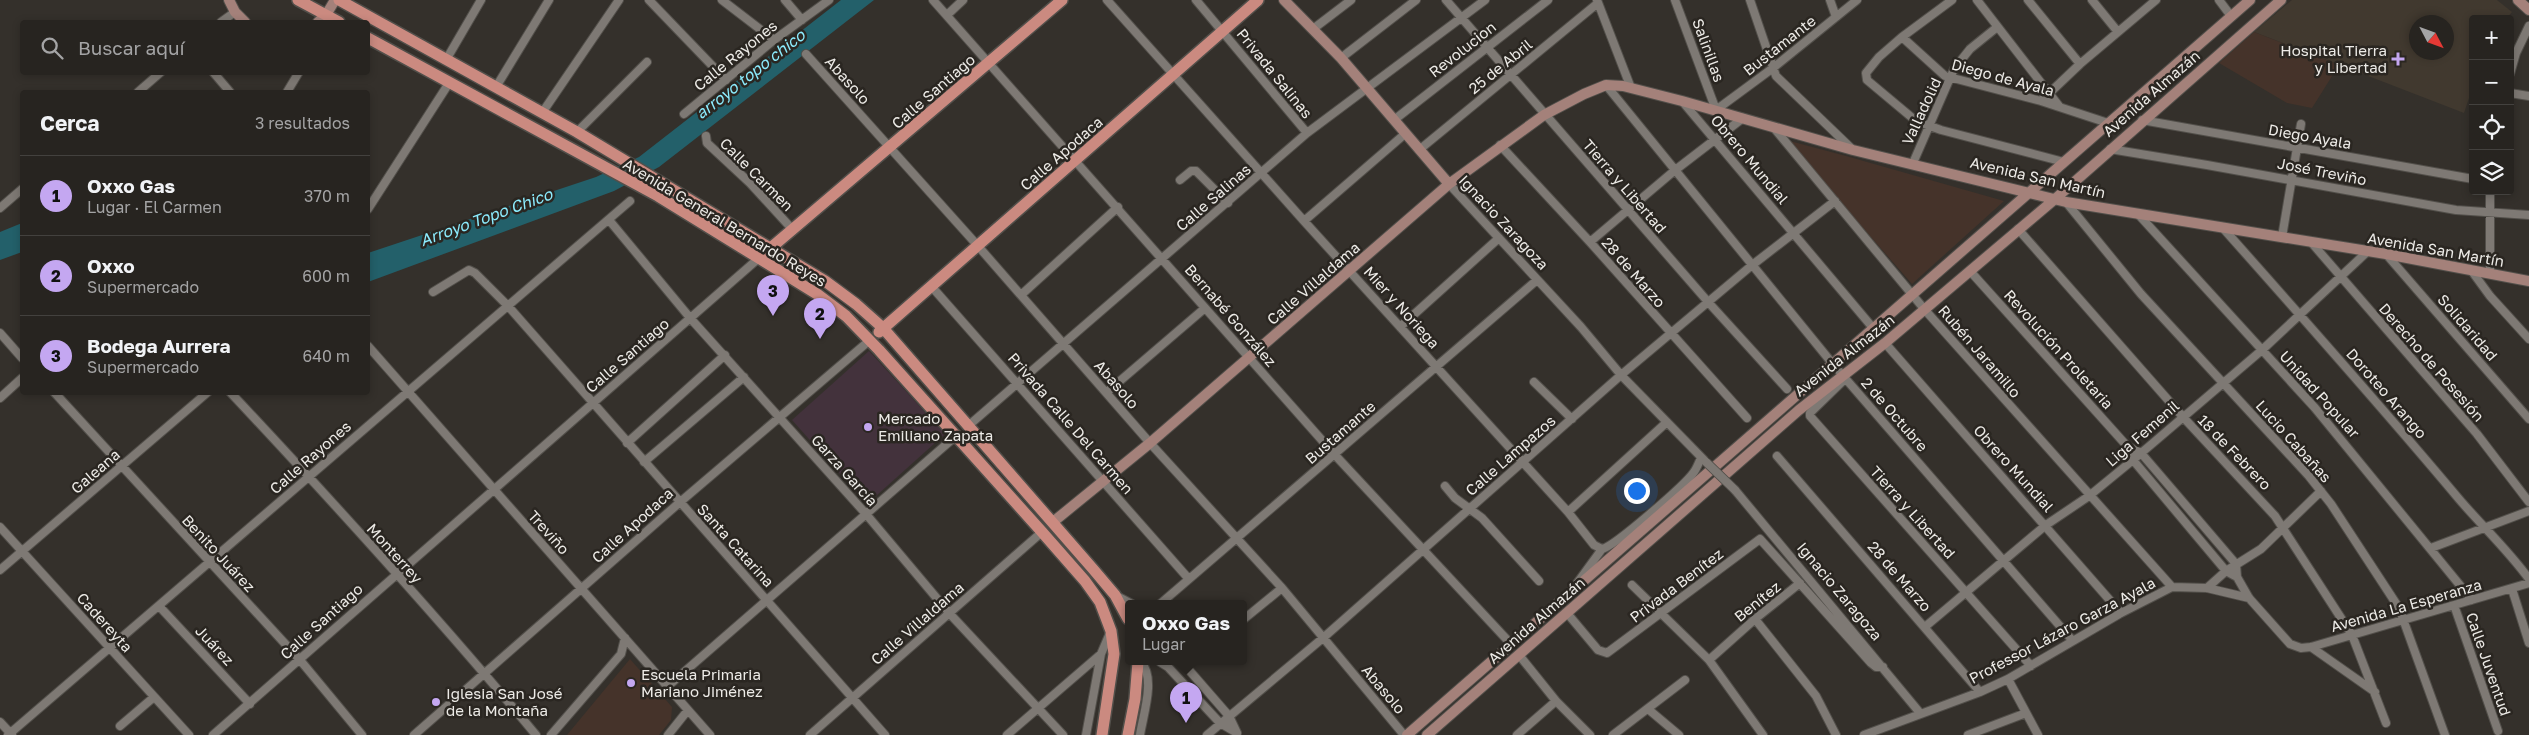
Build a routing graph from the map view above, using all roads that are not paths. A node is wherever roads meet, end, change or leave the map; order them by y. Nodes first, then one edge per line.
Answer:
1 (229, 0) edge
2 (298, 0) edge
3 (334, 0) edge
4 (339, 0) edge
5 (481, 0) edge
6 (549, 0) edge
7 (620, 0) edge
8 (650, 0) edge
9 (722, 0) edge
10 (785, 0) edge
11 (829, 0) edge
12 (934, 0) edge
13 (963, 0) edge
14 (1062, 0) edge
15 (1107, 0) edge
16 (1196, 0) edge
17 (1258, 0) edge
18 (1284, 0) edge
19 (1350, 0) edge
20 (1416, 0) edge
21 (1446, 0) edge
22 (1485, 0) edge
23 (1548, 0) edge
24 (1676, 0) edge
25 (1750, 0) edge
26 (1830, 0) edge
27 (1857, 0) edge
28 (1952, 0) edge
29 (1977, 0) edge
30 (2028, 0) edge
31 (2092, 0) edge
32 (2156, 0) edge
33 (2219, 0) edge
34 (2250, 0) edge
35 (2281, 0) edge
36 (2518, 0) edge
37 (1597, 1) edge
38 (2529, 10) edge
39 (235, 12) junction
40 (947, 14) junction
41 (2231, 16) junction
42 (1836, 17) junction
43 (1462, 18) junction
44 (322, 19) edge
45 (224, 20) edge
46 (243, 20) edge
47 (802, 20) junction
48 (2529, 26) edge
49 (1996, 28) junction
50 (1313, 29) junction
51 (1222, 30) junction
52 (2118, 32) junction
53 (1902, 37) junction
54 (370, 39) edge
55 (774, 40) junction
56 (1486, 47) junction
57 (806, 54) dead end
58 (1341, 58) junction
59 (446, 60) junction
60 (2514, 60) edge
61 (648, 62) dead end
62 (989, 62) junction
63 (2080, 64) junction
64 (1773, 68) junction
65 (1173, 74) junction
66 (158, 75) edge
67 (216, 75) edge
68 (297, 75) edge
69 (1510, 75) junction
70 (1951, 79) junction
71 (726, 80) junction
72 (449, 83) junction
73 (1606, 85) junction
74 (496, 87) junction
75 (1631, 88) junction
76 (1368, 89) junction
77 (140, 90) edge
78 (228, 90) edge
79 (288, 90) edge
80 (2049, 92) junction
81 (2514, 94) edge
82 (2529, 96) edge
83 (1682, 101) junction
84 (2041, 101) junction
85 (2059, 106) junction
86 (1716, 110) junction
87 (542, 113) junction
88 (684, 114) dead end
89 (1544, 115) junction
90 (1743, 118) junction
91 (1394, 120) junction
92 (2142, 120) junction
93 (2108, 123) junction
94 (2301, 124) dead end
95 (1929, 126) junction
96 (1774, 128) junction
97 (577, 132) junction
98 (1307, 133) junction
99 (1406, 133) junction
100 (706, 136) dead end
101 (1716, 140) junction
102 (1500, 145) junction
103 (2297, 147) junction
104 (890, 148) junction
105 (2110, 149) junction
106 (1420, 150) junction
107 (1853, 150) junction
108 (1076, 160) junction
109 (2064, 162) junction
110 (1913, 163) junction
111 (1674, 171) junction
112 (1261, 173) junction
113 (2469, 178) edge
114 (1180, 180) dead end
115 (2292, 180) junction
116 (1449, 184) junction
117 (20, 191) edge
118 (2030, 192) junction
119 (2490, 195) edge
120 (2055, 199) junction
121 (630, 201) dead end
122 (1835, 201) junction
123 (2066, 202) junction
124 (1228, 203) junction
125 (370, 206) edge
126 (1118, 207) junction
127 (0, 208) edge
128 (1628, 209) junction
129 (2138, 214) junction
130 (2489, 214) junction
131 (2529, 216) edge
132 (609, 220) junction
133 (1304, 221) junction
134 (2222, 227) junction
135 (2018, 229) junction
136 (793, 230) junction
137 (1794, 232) junction
138 (2282, 237) junction
139 (1499, 238) junction
140 (1590, 242) junction
141 (2311, 242) junction
142 (978, 246) junction
143 (770, 248) junction
144 (2368, 251) junction
145 (2386, 254) junction
146 (759, 258) junction
147 (1163, 258) junction
148 (1751, 266) junction
149 (1350, 270) junction
150 (2471, 270) junction
151 (1970, 271) junction
152 (2490, 274) junction
153 (2340, 278) junction
154 (1537, 280) junction
155 (2529, 281) edge
156 (932, 287) junction
157 (433, 292) dead end
158 (1912, 294) junction
159 (1021, 295) junction
160 (1709, 303) junction
161 (508, 306) junction
162 (1205, 308) junction
163 (1925, 310) junction
164 (2302, 315) junction
165 (691, 319) junction
166 (1400, 327) junction
167 (883, 328) junction
168 (1873, 328) junction
169 (0, 334) edge
170 (1671, 334) junction
171 (2529, 339) edge
172 (870, 340) junction
173 (1063, 342) junction
174 (1885, 343) junction
175 (370, 348) edge
176 (2262, 350) junction
177 (725, 355) junction
178 (20, 356) edge
179 (1249, 358) junction
180 (1832, 363) junction
181 (1437, 367) junction
182 (1621, 375) junction
183 (744, 376) junction
184 (1845, 378) junction
185 (20, 380) edge
186 (1534, 382) dead end
187 (2223, 382) junction
188 (1018, 383) junction
189 (1787, 389) dead end
190 (408, 392) junction
191 (1107, 392) junction
192 (57, 395) edge
193 (205, 395) edge
194 (233, 395) edge
195 (0, 398) edge
196 (593, 404) junction
197 (778, 417) junction
198 (2182, 417) junction
199 (1747, 418) dead end
200 (1572, 419) junction
201 (2529, 419) edge
202 (1668, 422) junction
203 (968, 426) junction
204 (956, 436) junction
205 (627, 443) junction
206 (1150, 443) junction
207 (2127, 446) junction
208 (2141, 453) junction
209 (1335, 455) junction
210 (1777, 456) dead end
211 (1703, 460) junction
212 (2133, 460) junction
213 (644, 462) junction
214 (1522, 463) junction
215 (122, 467) junction
216 (309, 476) junction
217 (1104, 481) junction
218 (1445, 486) dead end
219 (494, 490) junction
220 (2321, 492) junction
221 (2089, 496) junction
222 (2529, 502) edge
223 (679, 503) junction
224 (1470, 508) junction
225 (2529, 510) edge
226 (1568, 512) junction
227 (866, 514) junction
228 (1053, 522) junction
229 (2046, 525) junction
230 (0, 527) edge
231 (2283, 528) junction
232 (2485, 528) junction
233 (1042, 532) junction
234 (1237, 537) junction
235 (1598, 547) junction
236 (2431, 548) junction
237 (1422, 550) junction
238 (22, 551) junction
239 (2005, 560) junction
240 (209, 563) junction
241 (2236, 564) junction
242 (0, 570) edge
243 (2226, 571) junction
244 (396, 574) junction
245 (2237, 577) junction
246 (1188, 578) junction
247 (2529, 579) edge
248 (1539, 581) dead end
249 (2529, 583) edge
250 (1800, 584) junction
251 (1632, 585) dead end
252 (2172, 587) junction
253 (1282, 588) junction
254 (2207, 588) junction
255 (582, 589) junction
256 (2512, 589) junction
257 (1571, 592) junction
258 (1967, 593) junction
259 (1115, 595) junction
260 (2249, 598) junction
261 (1125, 600) edge
262 (1164, 600) edge
263 (2472, 600) junction
264 (768, 602) junction
265 (2454, 605) junction
266 (159, 606) junction
267 (1125, 613) edge
268 (1567, 613) junction
269 (2121, 613) junction
270 (950, 614) junction
271 (1660, 614) junction
272 (1247, 617) edge
273 (1755, 619) junction
274 (2404, 620) junction
275 (1926, 626) junction
276 (1111, 631) junction
277 (2352, 635) junction
278 (625, 638) junction
279 (1323, 638) junction
280 (2072, 640) junction
281 (2529, 643) edge
282 (1511, 644) junction
283 (2311, 647) junction
284 (110, 649) junction
285 (1101, 654) junction
286 (1519, 655) junction
287 (300, 660) junction
288 (1709, 660) junction
289 (1140, 665) edge
290 (1144, 665) edge
291 (1165, 665) edge
292 (1189, 665) edge
293 (2031, 666) junction
294 (1883, 667) junction
295 (484, 673) junction
296 (2008, 679) junction
297 (1686, 680) dead end
298 (668, 686) junction
299 (1980, 692) junction
300 (2375, 692) junction
301 (154, 696) junction
302 (853, 699) junction
303 (1556, 701) junction
304 (250, 704) junction
305 (1038, 708) junction
306 (1648, 709) junction
307 (688, 710) junction
308 (1920, 713) junction
309 (2026, 713) junction
310 (1229, 716) junction
311 (0, 722) edge
312 (1220, 723) junction
313 (2386, 723) dead end
314 (120, 726) dead end
315 (1890, 726) junction
316 (2498, 731) dead end
317 (419, 733) edge
318 (10, 734) edge
319 (1237, 734) edge
320 (189, 735) edge
321 (213, 735) edge
322 (362, 735) edge
323 (536, 735) edge
324 (551, 735) edge
325 (668, 735) edge
326 (710, 735) edge
327 (810, 735) edge
328 (885, 735) edge
329 (1007, 735) edge
330 (1063, 735) edge
331 (1086, 735) edge
332 (1102, 735) edge
333 (1128, 735) edge
334 (1140, 735) edge
335 (1207, 735) edge
336 (1406, 735) edge
337 (1427, 735) edge
338 (1517, 735) edge
339 (1590, 735) edge
340 (1613, 735) edge
341 (1679, 735) edge
342 (1763, 735) edge
343 (1836, 735) edge
344 (1864, 735) edge
345 (1894, 735) edge
346 (1968, 735) edge
347 (2038, 735) edge
348 (2445, 735) edge

1 - 39 main road
2 - 44 main road
3 - 44 main road
4 - 59 main road, Avenida General Bernardo Reyes
5 - 59 street
6 - 74 street
7 - 87 street
8 - 71 street
9 - 55 street
10 - 47 street
11 - 47 street, Calle Rayones
12 - 40 street, Bernabé González
13 - 40 street
14 - 62 main road, Calle Santiago
15 - 65 street, Mier y Noriega
16 - 51 street
17 - 51 main road, Calle Apodaca
18 - 50 main road, Ignacio Zaragoza
19 - 50 street
20 - 58 street
21 - 43 street, Tierra y Libertad
22 - 43 street, Calle Salinas
23 - 56 street, Revolucion
24 - 86 street, Salinillas
25 - 64 street
26 - 42 street
27 - 42 street, Bustamante
28 - 53 street
29 - 49 street
30 - 63 street
31 - 52 street
32 - 52 street
33 - 41 street
34 - 41 main road, Avenida Almazán
35 - 92 main road, Avenida Almazán
36 - 38 main road
37 - 69 street, 25 de Abril
37 - 75 street
39 - 45 street
39 - 46 main road
40 - 62 street, Bernabé González
41 - 93 main road, Avenida Almazán
42 - 64 street, Bustamante
43 - 56 street, Tierra y Libertad
43 - 76 street, Calle Salinas
47 - 55 street, Calle Rayones
48 - 60 street
49 - 70 street, Valladolid
49 - 80 street
50 - 58 main road, Ignacio Zaragoza
51 - 65 main road, Calle Apodaca
51 - 98 street, Privada Salinas
52 - 63 street
53 - 70 street, Diego de Ayala
53 - 95 street
54 - 72 main road, Avenida General Bernardo Reyes
55 - 71 street, Calle Rayones
56 - 69 street, Tierra y Libertad
56 - 91 street, Revolucion
57 - 104 street, Abasolo
58 - 76 main road, Ignacio Zaragoza
59 - 74 main road, Avenida General Bernardo Reyes
61 - 97 street
62 - 104 main road, Calle Santiago
62 - 108 street, Bernabé González
63 - 80 street
64 - 86 street, Bustamante
64 - 107 street
65 - 108 main road, Calle Apodaca
65 - 112 street, Mier y Noriega
66 - 77 street
67 - 78 street
68 - 79 street
69 - 89 street, Tierra y Libertad
69 - 106 street, 25 de Abril
70 - 84 street, Diego de Ayala
70 - 95 street, Valladolid
71 - 88 street, Calle Rayones
72 - 125 street
72 - 146 main road, Avenida General Bernardo Reyes
73 - 75 main road, Avenida San Martín
73 - 89 main road, Calle Villaldama
73 - 111 street, 2 de Octubre
74 - 87 main road, Avenida General Bernardo Reyes
75 - 83 main road, Avenida San Martín
76 - 91 main road, Ignacio Zaragoza
76 - 98 street, Calle Salinas
80 - 84 street
80 - 85 street
81 - 82 street
83 - 86 main road, Avenida San Martín
83 - 101 street, Obrero Mundial
84 - 85 street, Diego de Ayala
85 - 93 street, Diego de Ayala
86 - 90 main road, Avenida San Martín
87 - 97 main road, Avenida General Bernardo Reyes
89 - 102 main road, Calle Villaldama
89 - 128 street, Tierra y Libertad
90 - 96 main road, Avenida San Martín
90 - 101 street
91 - 99 main road, Ignacio Zaragoza
92 - 103 street, Diego Ayala
92 - 105 main road, Avenida Almazán
93 - 109 main road, Avenida Almazán
94 - 103 street
95 - 109 street
95 - 110 street, Valladolid
96 - 107 main road, Avenida San Martín
96 - 122 street, Rubén Jaramillo
97 - 143 main road, Avenida General Bernardo Reyes
98 - 112 street, Calle Salinas
99 - 106 main road, Ignacio Zaragoza
99 - 133 street
100 - 136 street, Calle Carmen
101 - 111 street
101 - 137 street, Obrero Mundial
102 - 116 main road, Calle Villaldama
102 - 140 street, 28 de Marzo
103 - 113 street, Diego Ayala
103 - 115 street
104 - 136 main road, Calle Santiago
104 - 142 street, Abasolo
105 - 115 street, José Treviño
105 - 120 main road, Avenida Almazán
106 - 116 main road, Ignacio Zaragoza
107 - 110 main road, Avenida San Martín
108 - 126 street, Bernabé González
108 - 142 main road, Calle Apodaca
109 - 118 main road, Avenida Almazán
110 - 118 main road, Avenida San Martín
111 - 128 street
111 - 148 street, 2 de Octubre
112 - 124 street, Calle Salinas
112 - 133 street, Mier y Noriega
114 - 124 street
115 - 130 street, José Treviño
115 - 138 street
116 - 139 street, Ignacio Zaragoza
116 - 149 main road, Calle Villaldama
117 - 127 street
118 - 120 main road, Avenida San Martín
118 - 158 main road, Avenida Almazán
119 - 130 street
120 - 123 main road, Avenida San Martín
120 - 135 main road, Avenida Almazán
121 - 132 street, Calle Rayones
122 - 137 street, Calle Lampazos
122 - 158 street, Rubén Jaramillo
123 - 129 main road, Avenida San Martín
123 - 187 street, Lucio Cabañas
124 - 147 street, Calle Salinas
126 - 147 street, Bernabé González
126 - 159 street
128 - 140 street
128 - 160 street, Tierra y Libertad
129 - 134 main road, Avenida San Martín
129 - 176 street, Unidad Popular
130 - 131 street, José Treviño
130 - 152 street
132 - 161 street, Calle Rayones
132 - 165 street, Garza García
133 - 149 street, Mier y Noriega
134 - 138 main road, Avenida San Martín
134 - 164 street, Doroteo Arango
135 - 151 main road, Avenida Almazán
135 - 198 street, 18 de Febrero
136 - 143 main road, Calle Santiago
137 - 148 street, Calle Lampazos
137 - 168 street, Obrero Mundial
138 - 141 main road, Avenida San Martín
139 - 154 street, Ignacio Zaragoza
139 - 166 street
140 - 170 street, 28 de Marzo
141 - 144 main road, Avenida San Martín
141 - 153 street, Derecho de Posesión
142 - 156 main road, Calle Apodaca
142 - 159 street, Abasolo
143 - 146 main road, Calle Santiago
143 - 167 main road, Avenida General Bernardo Reyes
144 - 145 main road, Avenida San Martín
144 - 153 street, Liga Femenil
145 - 150 main road, Avenida San Martín
145 - 201 street, Solidaridad
146 - 165 street, Calle Santiago
146 - 172 main road, Avenida General Bernardo Reyes
147 - 162 street, Bernabé González
147 - 173 street, Calle Salinas
148 - 160 street, Calle Lampazos
148 - 180 street, 2 de Octubre
149 - 166 street, Mier y Noriega
149 - 179 main road, Calle Villaldama
150 - 152 main road, Avenida San Martín
150 - 171 street
151 - 163 main road, Avenida Almazán
151 - 207 street, Revolución Proletaria
152 - 155 main road, Avenida San Martín
153 - 164 street, Liga Femenil
153 - 222 street, Derecho de Posesión
154 - 181 street, Bustamante
154 - 182 street, Ignacio Zaragoza
156 - 167 main road, Calle Apodaca
156 - 188 street, Privada Calle Del Carmen
157 - 161 street, Santa Catarina
158 - 163 street, Rubén Jaramillo
158 - 168 main road, Avenida Almazán
159 - 173 street, Abasolo
160 - 170 street, Calle Lampazos
160 - 189 street, Tierra y Libertad
161 - 190 street, Calle Rayones
161 - 196 street, Santa Catarina
162 - 179 street, Bernabé González
162 - 191 street
163 - 174 main road, Avenida Almazán
163 - 221 street, Rubén Jaramillo
164 - 176 street, Liga Femenil
164 - 232 street, Doroteo Arango
165 - 177 street, Garza García
165 - 196 street, Calle Santiago
166 - 181 street, Mier y Noriega
167 - 172 main road, Calle Apodaca
167 - 203 main road, Avenida General Bernardo Reyes
168 - 180 main road, Avenida Almazán
169 - 178 street
170 - 182 street, Calle Lampazos
170 - 199 street, 28 de Marzo
172 - 197 street, Calle Apodaca
172 - 204 main road, Avenida General Bernardo Reyes
173 - 188 street, Calle Salinas
173 - 191 street, Abasolo
174 - 184 main road, Avenida Almazán
174 - 229 street, Obrero Mundial
175 - 190 street, Treviño
176 - 187 street, Liga Femenil
176 - 236 street, Unidad Popular
177 - 183 street, Garza García
177 - 205 street
179 - 206 main road, Calle Villaldama
179 - 209 street, Bernabé González
180 - 184 street, 2 de Octubre
180 - 257 main road, Avenida Almazán
181 - 209 street, Bustamante
181 - 214 street, Mier y Noriega
182 - 200 street, Calle Lampazos
182 - 202 street, Ignacio Zaragoza
183 - 197 street, Garza García
183 - 213 street
184 - 239 street, 2 de Octubre
184 - 258 street, Tierra y Libertad
184 - 268 main road, Avenida Almazán
185 - 195 street
186 - 200 street
187 - 198 street, Liga Femenil
187 - 220 street, Lucio Cabañas
188 - 203 street, Calle Salinas
188 - 217 street, Privada Calle Del Carmen
190 - 216 street, Calle Rayones
190 - 219 street, Treviño
191 - 206 street, Abasolo
192 - 215 street, Benito Juárez
193 - 215 street, Galeana
194 - 216 street, Monterrey
196 - 205 street, Santa Catarina
196 - 219 street, Calle Santiago
197 - 223 street, Calle Apodaca
197 - 227 street, Garza García
198 - 208 street, Liga Femenil
198 - 231 street, 18 de Febrero
200 - 214 street, Calle Lampazos
202 - 211 street, Ignacio Zaragoza
202 - 226 street
203 - 228 main road, Avenida General Bernardo Reyes
204 - 227 street
204 - 233 main road, Avenida General Bernardo Reyes
205 - 213 street, Santa Catarina
206 - 217 main road, Calle Villaldama
206 - 234 street, Abasolo
207 - 208 street, Revolución Proletaria
207 - 212 street, Revolución Proletaria
208 - 212 street, Liga Femenil
208 - 241 street, Revolución Proletaria
209 - 234 street, Bustamante
209 - 237 street, Bernabé González
210 - 275 street, 28 de Marzo
211 - 235 street
211 - 294 street, Ignacio Zaragoza, bridge
212 - 221 street, Liga Femenil
212 - 243 street, Revolución Proletaria
213 - 223 street, Santa Catarina
214 - 224 street, Calle Lampazos
214 - 226 street, Mier y Noriega
215 - 238 street, Galeana
215 - 240 street, Benito Juárez
216 - 240 street, Calle Rayones
216 - 244 street, Monterrey
217 - 228 main road, Calle Villaldama
217 - 246 street, Privada Calle Del Carmen
218 - 224 street
219 - 244 street, Calle Santiago
219 - 255 street, Treviño
220 - 231 street
220 - 274 street, Lucio Cabañas
221 - 229 street, Liga Femenil
221 - 252 street, Rubén Jaramillo
223 - 255 street, Calle Apodaca
223 - 264 street, Santa Catarina
224 - 237 street, Calle Lampazos
224 - 248 street
225 - 232 street
226 - 235 street, Mier y Noriega
227 - 264 street
227 - 270 street, Garza García
228 - 259 main road, Avenida General Bernardo Reyes
229 - 239 street, Liga Femenil
229 - 269 street, Obrero Mundial
230 - 238 street, Cadereyta
231 - 241 street
231 - 277 street, 18 de Febrero
232 - 236 street
232 - 247 street, Doroteo Arango
233 - 270 street, Calle Villaldama
233 - 276 main road, Avenida General Bernardo Reyes
234 - 246 street, Bustamante
234 - 253 street, Abasolo
235 - 257 street
236 - 263 street, Unidad Popular
237 - 279 street, Calle Lampazos
237 - 282 street, Bernabé González
238 - 242 street, Galeana
238 - 284 street, Cadereyta
239 - 258 street, Liga Femenil
239 - 280 street, 2 de Octubre
240 - 266 street, Calle Rayones
240 - 287 street, Benito Juárez
241 - 243 street
241 - 245 street
243 - 245 street, Revolución Proletaria
243 - 254 street
244 - 287 street, Calle Santiago
244 - 295 street, Monterrey
245 - 260 street
246 - 262 street, Bustamante
249 - 256 street, Avenida La Esperanza
250 - 271 street, Privada Benítez
250 - 273 street, Benítez
250 - 294 street, Benítez
251 - 271 street
252 - 254 street, Professor Lázaro Garza Ayala
252 - 269 street, Professor Lázaro Garza Ayala
253 - 272 street
253 - 279 street, Abasolo
254 - 260 street, Professor Lázaro Garza Ayala
255 - 278 street, Treviño
255 - 295 street, Calle Apodaca
256 - 263 street, Avenida La Esperanza
256 - 281 street
257 - 282 main road, Avenida Almazán
258 - 275 street, Liga Femenil
258 - 293 street, Tierra y Libertad
259 - 261 street
259 - 267 main road, Avenida General Bernardo Reyes
260 - 283 street, Avenida La Esperanza
263 - 265 street, Avenida La Esperanza
264 - 298 street
264 - 302 street, Santa Catarina
265 - 274 street, Avenida La Esperanza
265 - 316 street, Calle Juventud
266 - 284 street, Calle Rayones
266 - 304 street, Juárez
268 - 271 street, Privada Benítez
268 - 286 main road, Avenida Almazán
269 - 280 street, Professor Lázaro Garza Ayala
270 - 302 street, Calle Villaldama
270 - 305 street, Garza García
271 - 288 street
273 - 288 street, Benítez
273 - 343 street
274 - 277 street, Avenida La Esperanza
274 - 348 street, Lucio Cabañas
275 - 299 street, 28 de Marzo
276 - 285 street
276 - 332 main road, Avenida General Bernardo Reyes
277 - 283 street, Avenida La Esperanza
277 - 300 street, 18 de Febrero
278 - 298 street, Treviño
278 - 324 street
279 - 310 street, Calle Lampazos
279 - 336 street, Abasolo
280 - 293 street, Professor Lázaro Garza Ayala
282 - 336 main road, Avenida Almazán
283 - 300 street
284 - 301 street, Cadereyta
284 - 318 street, Calle Rayones
285 - 305 street
285 - 331 street
286 - 303 street
286 - 337 main road, Avenida Almazán
287 - 304 street, Calle Santiago
287 - 322 street, Benito Juárez
288 - 342 street
289 - 333 main road
290 - 334 street
291 - 312 street
292 - 310 street
293 - 296 street, Professor Lázaro Garza Ayala
294 - 308 street, Ignacio Zaragoza
295 - 317 street, Calle Apodaca
295 - 323 street, Monterrey
296 - 299 street, Professor Lázaro Garza Ayala
296 - 309 street
297 - 306 street
298 - 307 street, Treviño
299 - 308 street, Professor Lázaro Garza Ayala
300 - 313 street, 18 de Febrero
301 - 314 street
301 - 320 street, Cadereyta
302 - 327 street, Calle Villaldama
302 - 328 street, Santa Catarina
303 - 338 street
303 - 339 street
304 - 321 street, Calle Santiago
305 - 329 street
305 - 330 street, Garza García
306 - 340 street
306 - 341 street
307 - 325 street
307 - 326 street, Treviño
308 - 315 street, Professor Lázaro Garza Ayala
309 - 346 street
309 - 347 street
310 - 312 street, Calle Lampazos
310 - 319 street
311 - 318 street
312 - 319 street
312 - 335 street, Calle Lampazos
315 - 344 street, Professor Lázaro Garza Ayala
315 - 345 street

